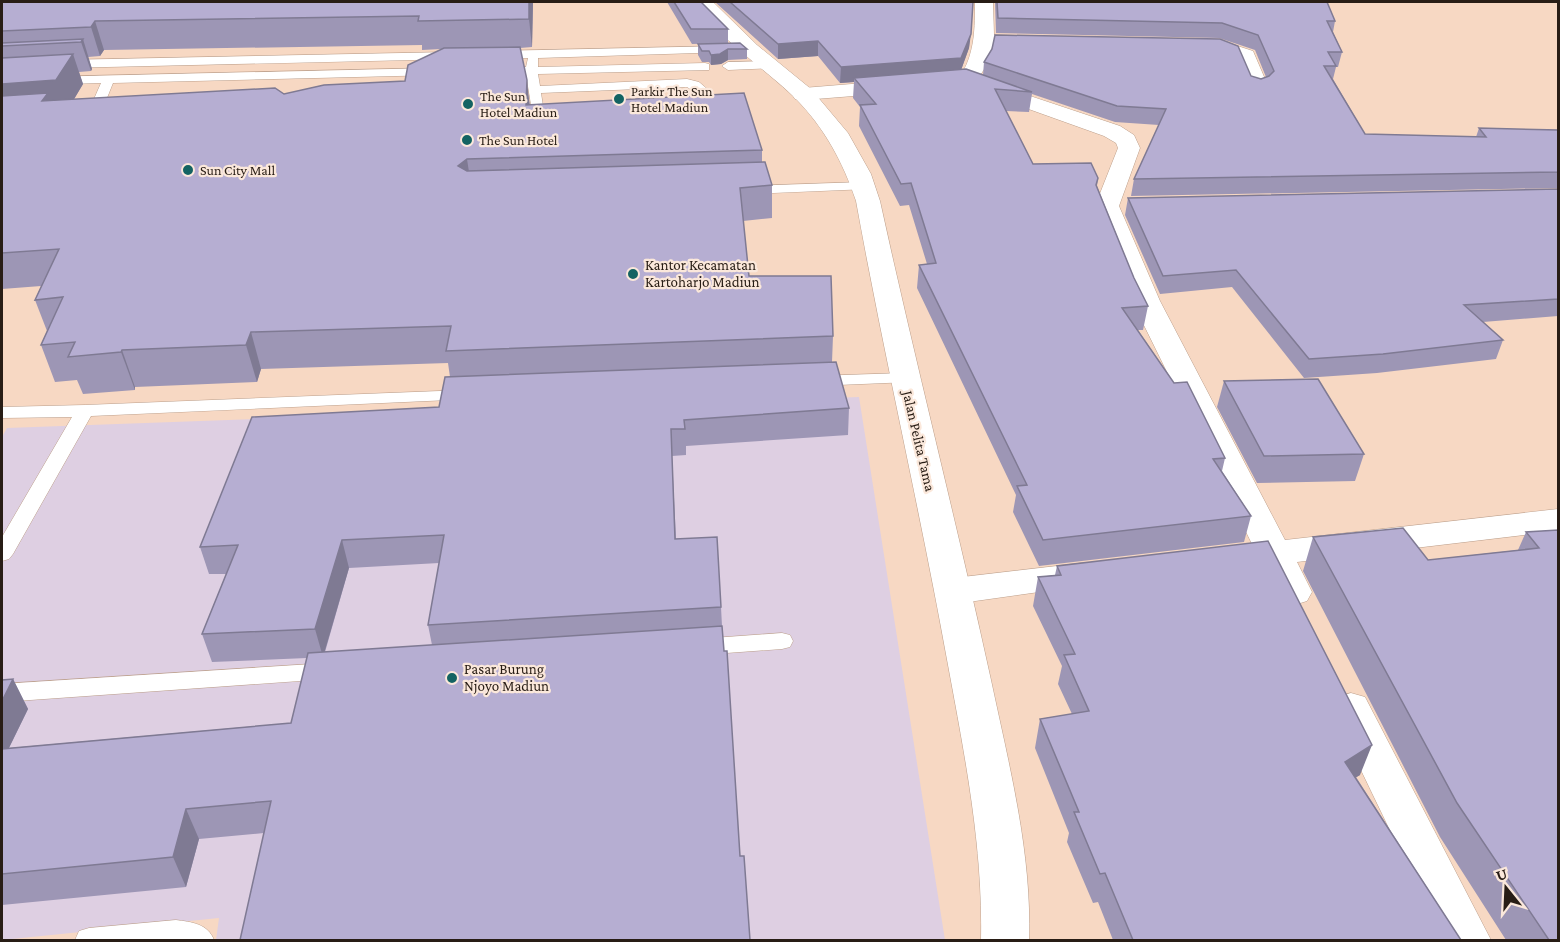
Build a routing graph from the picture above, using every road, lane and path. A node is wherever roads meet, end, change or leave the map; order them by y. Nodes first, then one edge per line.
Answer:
1 (703, 2) edge
2 (984, 2) edge
3 (985, 41) junction
4 (1055, 42) edge
5 (1172, 45) edge
6 (683, 51) junction
7 (535, 54) junction
8 (482, 55) edge
9 (750, 60) junction
10 (52, 61) edge
11 (73, 63) junction
12 (688, 67) junction
13 (705, 67) dead end
14 (531, 70) junction
15 (483, 71) edge
16 (447, 72) junction
17 (65, 78) junction
18 (109, 78) junction
19 (967, 81) junction
20 (2, 82) edge
21 (418, 86) edge
22 (1257, 86) edge
23 (534, 90) junction
24 (803, 94) junction
25 (683, 107) edge
26 (110, 114) edge
27 (576, 114) edge
28 (863, 186) junction
29 (732, 190) edge
30 (904, 378) junction
31 (798, 382) edge
32 (489, 394) edge
33 (85, 411) junction
34 (2, 412) edge
35 (1558, 520) edge
36 (1274, 553) junction
37 (2, 554) edge
38 (1226, 558) edge
39 (1120, 571) edge
40 (954, 591) junction
41 (1305, 616) edge
42 (782, 641) dead end
43 (675, 648) edge
44 (344, 670) edge
45 (1337, 678) edge
46 (2, 693) edge
47 (89, 940) edge
48 (200, 940) edge
49 (1005, 940) edge
50 (1467, 940) edge

1 - 9 street, Jalan Pelita Tama
2 - 3 street
3 - 4 street
3 - 19 street
5 - 22 street
6 - 7 lane
6 - 9 lane
6 - 12 lane
7 - 8 lane
7 - 14 lane
9 - 24 street, Jalan Pelita Tama
10 - 11 lane
11 - 16 lane
11 - 17 lane
12 - 13 lane
12 - 14 lane
14 - 15 lane
14 - 23 lane
16 - 18 lane
16 - 21 lane
17 - 18 lane
17 - 20 lane
18 - 26 lane
19 - 24 street
19 - 36 street
23 - 25 lane
23 - 27 lane
24 - 28 street, Jalan Pelita Tama
28 - 29 lane
28 - 30 street, Jalan Pelita Tama
30 - 31 lane
30 - 40 street, Jalan Pelita Tama
32 - 33 lane
33 - 34 lane
33 - 37 lane
35 - 36 street
36 - 38 street
36 - 41 street
39 - 40 street
40 - 49 street, Jalan Pelita Tama
42 - 43 lane
44 - 46 lane
45 - 50 street
47 - 48 lane

